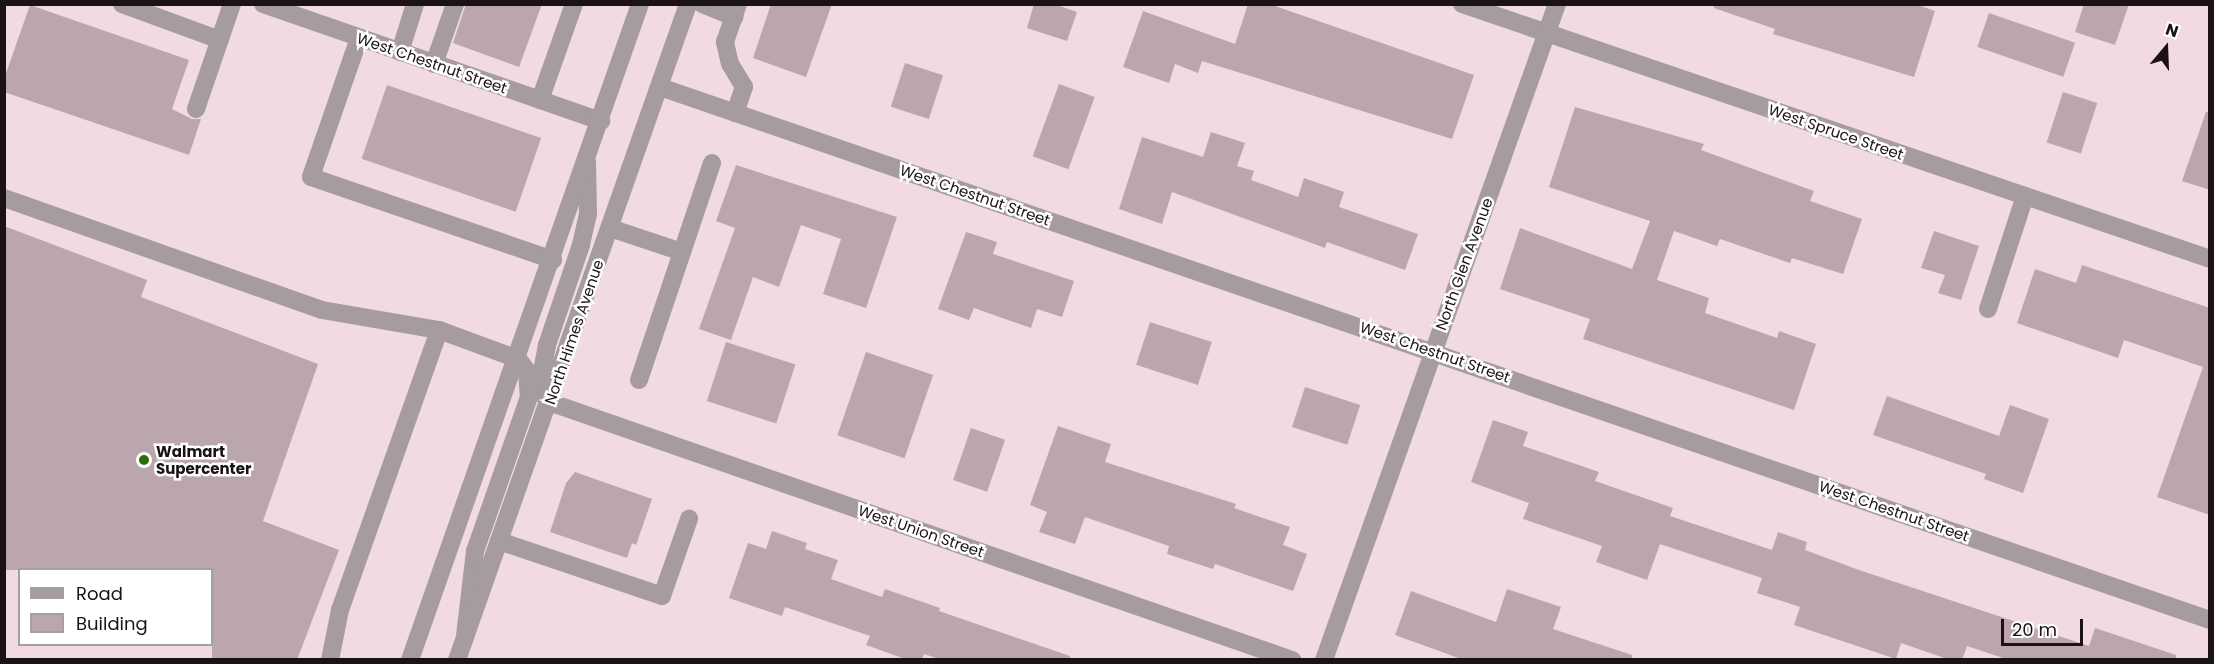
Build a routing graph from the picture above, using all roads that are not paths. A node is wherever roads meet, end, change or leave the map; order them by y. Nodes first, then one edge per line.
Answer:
1 (122, 4) edge
2 (232, 4) edge
3 (263, 4) edge
4 (415, 4) edge
5 (455, 4) edge
6 (574, 4) edge
7 (640, 4) edge
8 (688, 4) edge
9 (702, 4) edge
10 (1462, 4) edge
11 (1557, 4) edge
12 (736, 10) edge
13 (1547, 34) junction
14 (358, 38) junction
15 (220, 40) junction
16 (400, 52) junction
17 (434, 64) junction
18 (660, 87) junction
19 (540, 100) junction
20 (196, 109) dead end
21 (735, 113) junction
22 (601, 121) junction
23 (587, 161) junction
24 (712, 163) dead end
25 (2025, 196) junction
26 (4, 198) edge
27 (610, 228) junction
28 (682, 252) junction
29 (2210, 259) edge
30 (553, 260) junction
31 (1988, 309) dead end
32 (440, 330) junction
33 (1432, 351) junction
34 (518, 359) junction
35 (639, 380) dead end
36 (549, 402) junction
37 (689, 519) dead end
38 (499, 541) junction
39 (2210, 620) edge
40 (465, 636) junction
41 (330, 660) edge
42 (410, 660) edge
43 (457, 660) edge
44 (1292, 660) edge
45 (1324, 660) edge

1 - 15 street
2 - 15 street
3 - 14 street, West Chestnut Street
4 - 16 street
5 - 17 street
6 - 19 street
7 - 22 street
8 - 18 street, North Himes Avenue
9 - 12 street
10 - 13 street, West Spruce Street
11 - 13 street, North Glen Avenue
12 - 21 street
13 - 25 street, West Spruce Street
13 - 33 street, North Glen Avenue
14 - 16 street, West Chestnut Street
14 - 30 street
15 - 20 street
16 - 17 street, West Chestnut Street
17 - 19 street, West Chestnut Street
18 - 21 street, West Chestnut Street
18 - 27 street, North Himes Avenue
19 - 22 street, West Chestnut Street
21 - 33 street, West Chestnut Street
22 - 23 street
23 - 30 street
23 - 36 street
24 - 28 street
25 - 29 street, West Spruce Street
25 - 31 street
26 - 32 street
27 - 28 street
27 - 36 street, North Himes Avenue
28 - 35 street
30 - 34 street
32 - 34 street
32 - 41 street
33 - 39 street, West Chestnut Street
33 - 45 street, North Glen Avenue
34 - 40 street
34 - 42 street
36 - 38 street, North Himes Avenue
36 - 44 street, West Union Street
37 - 38 street
38 - 40 street, North Himes Avenue
40 - 43 street, North Himes Avenue

